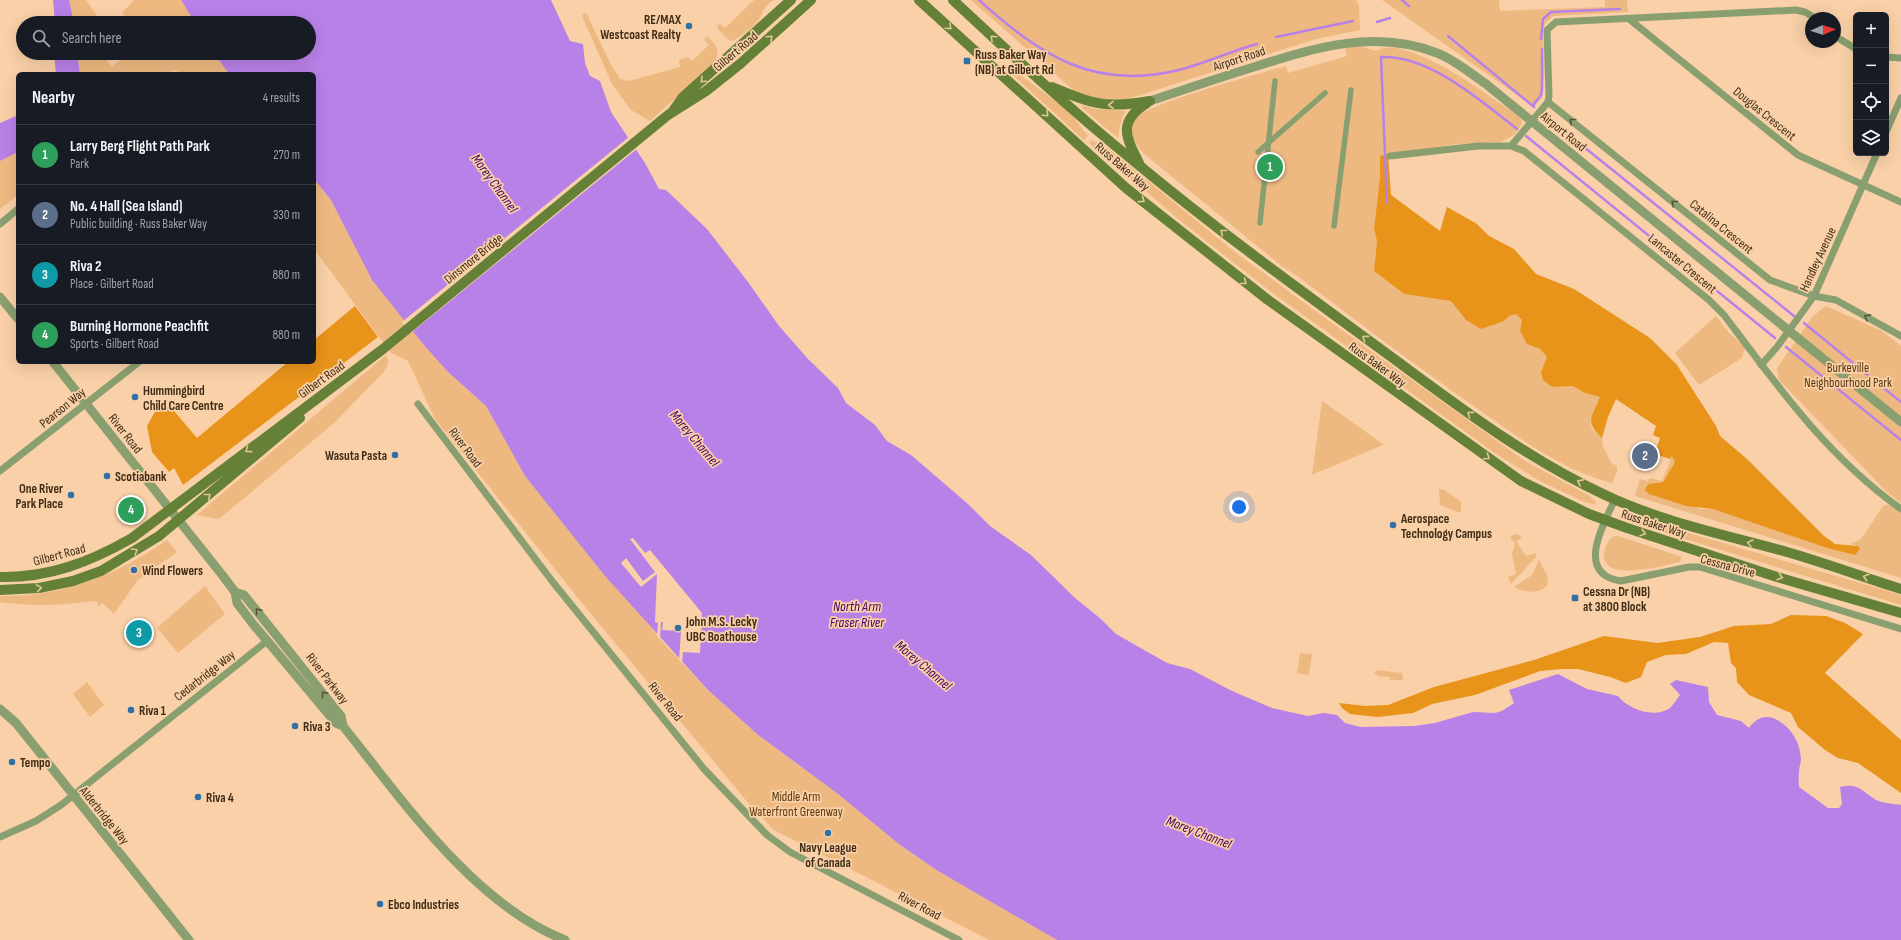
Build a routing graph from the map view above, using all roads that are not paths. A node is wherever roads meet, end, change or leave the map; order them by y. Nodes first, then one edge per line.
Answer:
1 (791, 0) edge
2 (811, 0) edge
3 (820, 0) edge
4 (919, 0) edge
5 (953, 0) edge
6 (802, 8) junction
7 (1805, 12) edge
8 (1629, 19) junction
9 (1841, 40) edge
10 (1854, 48) edge
11 (1889, 57) edge
12 (1901, 58) edge
13 (1275, 81) dead end
14 (1043, 83) junction
15 (1351, 90) dead end
16 (1325, 93) dead end
17 (1901, 98) edge
18 (1150, 101) junction
19 (1548, 102) junction
20 (666, 117) junction
21 (1532, 121) junction
22 (1889, 125) edge
23 (1269, 143) junction
24 (1511, 146) junction
25 (1258, 152) dead end
26 (1390, 156) dead end
27 (1876, 156) edge
28 (1141, 167) junction
29 (1863, 184) junction
30 (1901, 202) edge
31 (16, 211) edge
32 (1260, 223) dead end
33 (0, 224) edge
34 (1334, 226) dead end
35 (0, 296) edge
36 (1814, 296) junction
37 (16, 316) edge
38 (1789, 331) junction
39 (1901, 336) edge
40 (55, 364) edge
41 (137, 364) edge
42 (1762, 365) junction
43 (356, 370) junction
44 (86, 403) junction
45 (418, 404) dead end
46 (1901, 422) edge
47 (0, 471) edge
48 (1615, 500) junction
49 (169, 509) junction
50 (1901, 509) edge
51 (178, 520) junction
52 (1606, 520) junction
53 (0, 577) edge
54 (1901, 589) edge
55 (0, 590) edge
56 (235, 592) junction
57 (1899, 612) edge
58 (1901, 629) edge
59 (267, 641) junction
60 (0, 709) edge
61 (344, 726) junction
62 (72, 796) junction
63 (0, 837) edge
64 (553, 937) edge
65 (189, 940) edge
66 (565, 940) edge
67 (959, 940) edge

1 -> 20 main road, Gilbert Road
2 - 6 main road, Gilbert Road
3 - 6 main road
4 -> 52 main road, Russ Baker Way
14 -> 5 main road, Russ Baker Way
20 -> 6 main road, Gilbert Road
7 - 8 street
8 - 19 street
8 - 29 street, Douglas Crescent
9 - 10 street
11 - 12 street
13 - 23 street
18 -> 14 main road
14 - 28 main road, Russ Baker Way
15 - 34 street
16 - 23 street
17 - 22 street
18 - 21 street, Airport Road
18 - 28 main road
19 - 21 street
36 -> 19 street, Catalina Crescent
20 - 43 main road, Dinsmore Bridge
21 - 24 street
21 - 38 street, Airport Road
23 - 25 street
23 - 32 street
24 - 26 street, Lancaster Crescent
24 - 42 street, Lancaster Crescent
27 - 29 street, Handley Avenue
48 -> 28 main road, Russ Baker Way
29 - 30 street, Douglas Crescent
29 - 36 street, Handley Avenue
31 - 33 street
35 - 37 street
36 - 38 street, Handley Avenue
39 -> 36 street, Catalina Crescent
38 - 42 street, Handley Avenue
38 - 46 street, Airport Road
40 - 44 street, River Road
41 - 44 street, Pearson Way
42 - 50 street, Lancaster Crescent
43 -> 49 main road, Gilbert Road
51 -> 43 main road, Gilbert Road
44 - 47 street, Pearson Way
44 - 49 street, River Road
45 - 67 street, River Road
48 - 52 street, Cessna Drive
54 -> 48 main road, Russ Baker Way
49 - 51 street, River Road
49 - 53 main road, Gilbert Road
55 -> 51 main road, Gilbert Road
51 - 56 street, River Parkway
52 -> 57 main road, Russ Baker Way
52 - 58 street, Cessna Drive
56 - 59 street, River Parkway
61 -> 56 street, River Parkway
59 - 61 street, River Parkway
59 - 62 street, Cedarbridge Way
60 - 62 street, Alderbridge Way
61 - 64 street
62 - 63 street, Cedarbridge Way
62 - 65 street, Alderbridge Way
64 - 66 street

